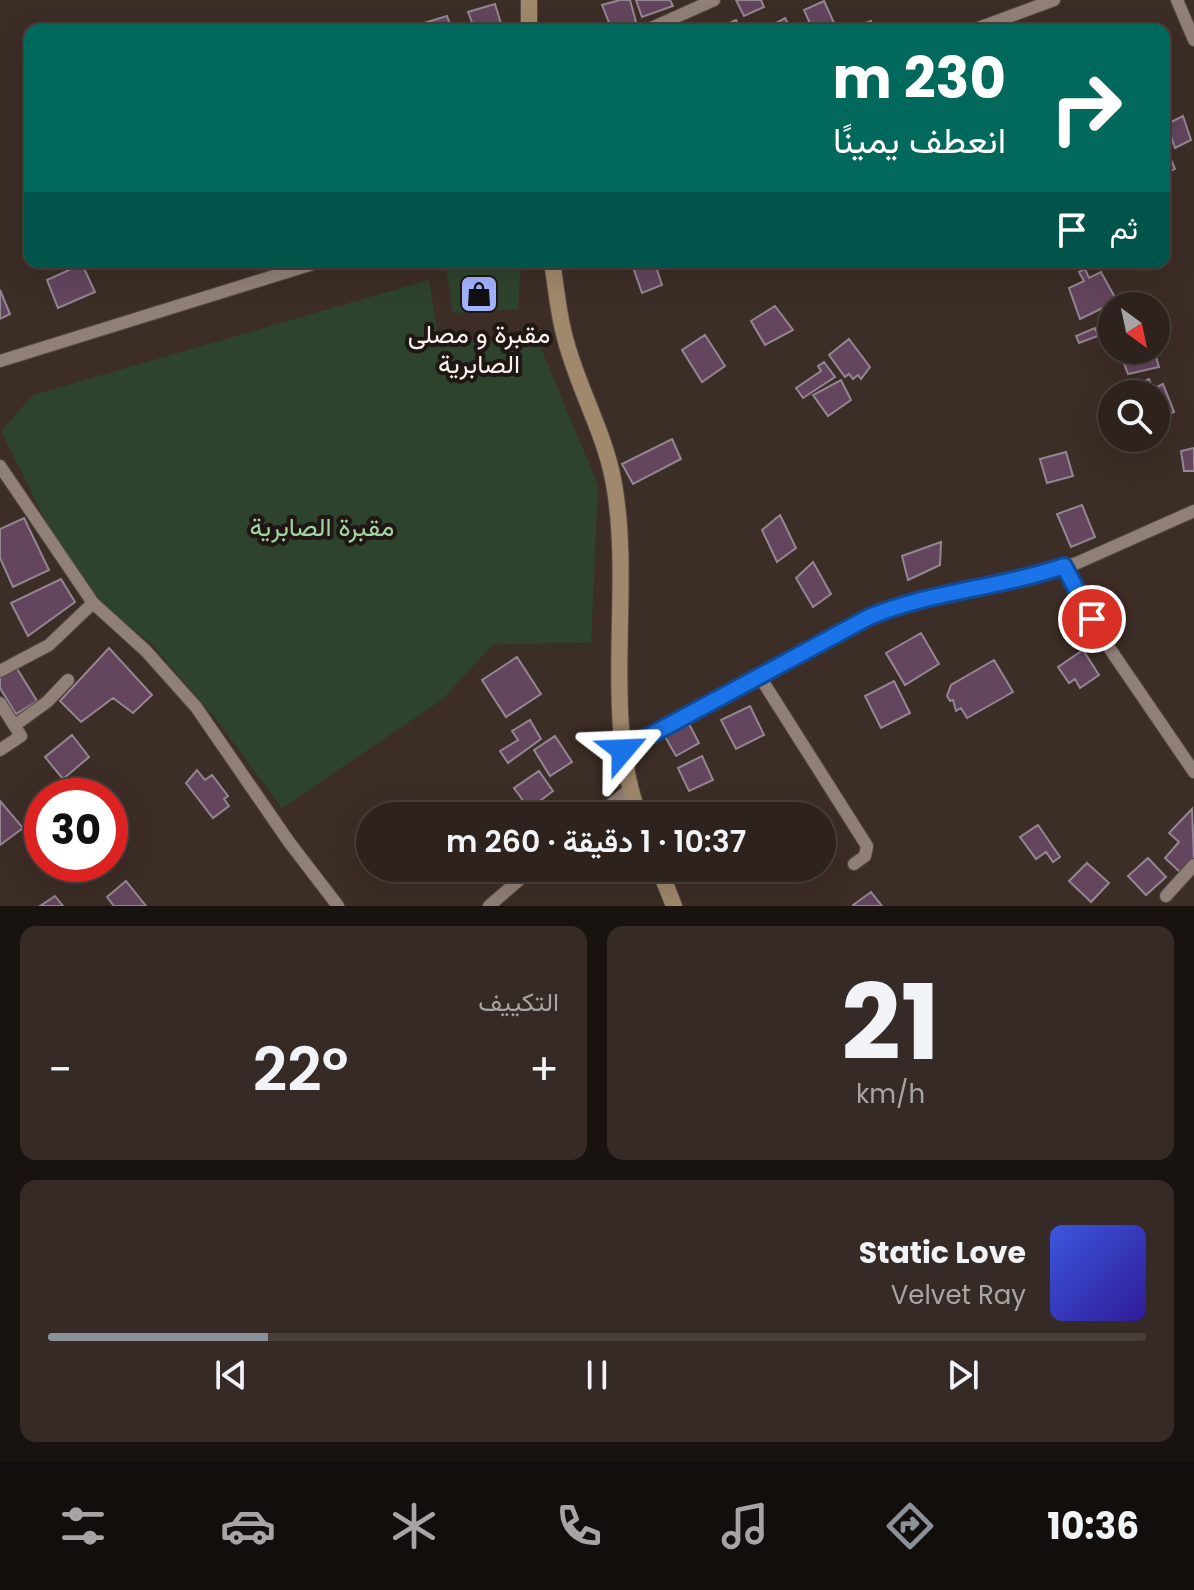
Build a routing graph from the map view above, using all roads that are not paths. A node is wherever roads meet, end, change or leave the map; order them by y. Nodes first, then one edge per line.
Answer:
1 (529, 0) edge
2 (714, 0) edge
3 (1054, 0) edge
4 (1177, 0) edge
5 (529, 24) edge
6 (660, 24) edge
7 (989, 24) edge
8 (1194, 40) edge
9 (300, 268) edge
10 (553, 268) edge
11 (0, 361) edge
12 (0, 466) edge
13 (1194, 511) edge
14 (1064, 566) junction
15 (93, 603) junction
16 (0, 671) edge
17 (760, 677) junction
18 (68, 680) dead end
19 (0, 703) edge
20 (15, 725) junction
21 (0, 750) edge
22 (623, 750) junction
23 (1194, 772) edge
24 (629, 790) junction
25 (614, 802) edge
26 (634, 802) edge
27 (854, 864) dead end
28 (1194, 865) edge
29 (517, 882) edge
30 (665, 882) edge
31 (1166, 896) dead end
32 (338, 906) edge
33 (489, 906) edge
34 (674, 906) edge

1 - 5 street
2 - 6 street
3 - 7 street
4 - 8 street
9 - 11 street
10 - 22 street
12 - 15 street
13 - 14 street
14 - 17 street
14 - 23 street
15 - 16 street
15 - 32 street
17 - 22 street
17 - 27 street
18 - 20 street
19 - 20 street
20 - 21 street
22 - 24 street
24 - 25 street
24 - 26 street
28 - 31 street
29 - 33 street
30 - 34 street

